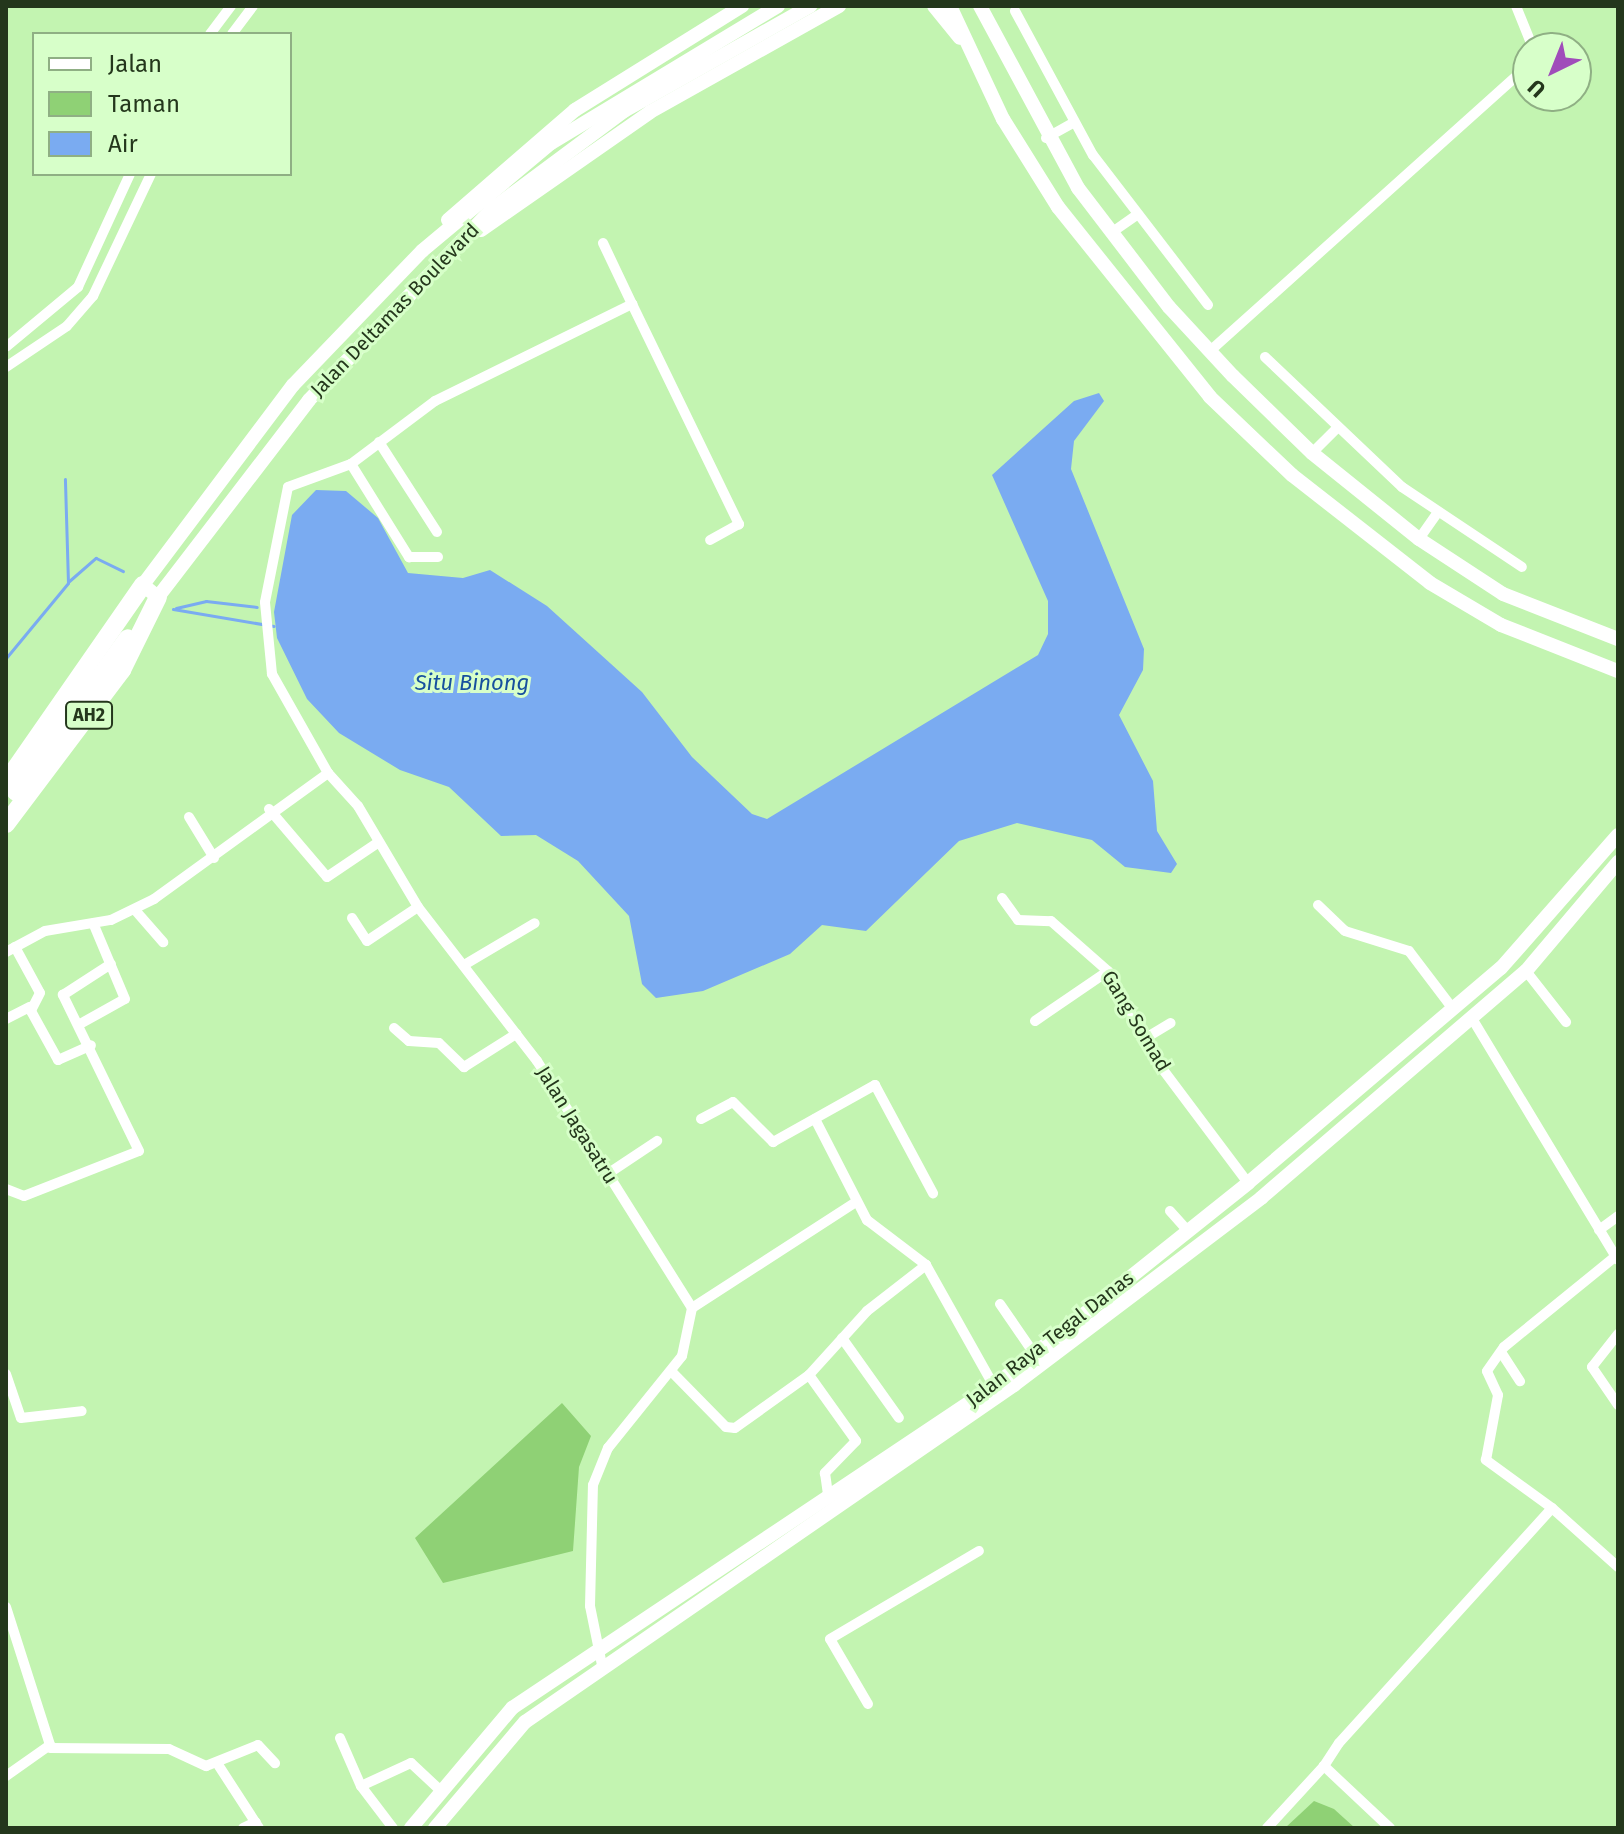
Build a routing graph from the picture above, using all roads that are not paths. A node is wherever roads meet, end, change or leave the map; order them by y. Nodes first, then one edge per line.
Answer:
1 (231, 6) edge
2 (253, 6) edge
3 (742, 6) edge
4 (778, 6) edge
5 (810, 6) edge
6 (839, 6) edge
7 (934, 6) edge
8 (950, 6) edge
9 (980, 6) edge
10 (1516, 6) edge
11 (1015, 11) dead end
12 (755, 26) junction
13 (212, 32) edge
14 (234, 32) edge
15 (1527, 32) edge
16 (970, 51) junction
17 (1512, 80) edge
18 (1073, 123) junction
19 (1046, 138) junction
20 (129, 176) edge
21 (150, 176) edge
22 (1135, 216) junction
23 (1111, 233) junction
24 (603, 243) dead end
25 (422, 251) junction
26 (434, 264) junction
27 (632, 304) junction
28 (1208, 305) dead end
29 (1169, 307) junction
30 (1147, 326) junction
31 (6, 347) edge
32 (1210, 351) junction
33 (1265, 357) dead end
34 (6, 367) edge
35 (1335, 430) junction
36 (379, 442) junction
37 (1312, 453) junction
38 (351, 464) junction
39 (1437, 513) junction
40 (437, 532) dead end
41 (1419, 539) junction
42 (710, 540) dead end
43 (438, 557) dead end
44 (1522, 567) dead end
45 (143, 585) junction
46 (158, 597) junction
47 (1618, 639) edge
48 (95, 654) junction
49 (1618, 671) edge
50 (6, 761) edge
51 (328, 773) junction
52 (6, 782) edge
53 (6, 806) edge
54 (269, 809) junction
55 (189, 817) dead end
56 (6, 824) edge
57 (1618, 835) edge
58 (376, 844) junction
59 (214, 858) junction
60 (1618, 862) edge
61 (1002, 898) dead end
62 (1318, 905) dead end
63 (418, 907) junction
64 (135, 910) junction
65 (352, 918) dead end
66 (93, 923) junction
67 (535, 923) dead end
68 (163, 942) dead end
69 (10, 949) edge
70 (111, 964) junction
71 (464, 965) junction
72 (1108, 971) junction
73 (1526, 971) junction
74 (1489, 978) junction
75 (1502, 993) junction
76 (30, 1007) junction
77 (1453, 1009) junction
78 (6, 1019) edge
79 (1473, 1020) junction
80 (1035, 1021) dead end
81 (1566, 1022) dead end
82 (1171, 1023) dead end
83 (80, 1024) junction
84 (394, 1028) dead end
85 (516, 1034) junction
86 (1144, 1039) junction
87 (91, 1045) junction
88 (1333, 1113) junction
89 (701, 1119) dead end
90 (815, 1119) junction
91 (1344, 1127) junction
92 (657, 1141) dead end
93 (609, 1173) junction
94 (1248, 1183) junction
95 (6, 1189) edge
96 (933, 1193) dead end
97 (856, 1202) junction
98 (1170, 1211) dead end
99 (1618, 1216) edge
100 (1599, 1230) junction
101 (1188, 1231) junction
102 (1617, 1258) edge
103 (926, 1265) junction
104 (1000, 1304) dead end
105 (692, 1308) junction
106 (1618, 1334) edge
107 (842, 1338) junction
108 (1501, 1352) junction
109 (1035, 1355) junction
110 (671, 1371) junction
111 (6, 1374) edge
112 (809, 1375) junction
113 (1520, 1381) dead end
114 (1005, 1383) junction
115 (1618, 1405) edge
116 (82, 1411) dead end
117 (899, 1418) dead end
118 (828, 1494) junction
119 (1552, 1508) junction
120 (979, 1551) dead end
121 (1618, 1567) edge
122 (6, 1607) edge
123 (594, 1647) junction
124 (602, 1665) junction
125 (868, 1704) dead end
126 (340, 1738) dead end
127 (50, 1748) junction
128 (217, 1763) junction
129 (275, 1763) dead end
130 (1324, 1766) junction
131 (6, 1776) edge
132 (361, 1786) junction
133 (440, 1790) junction
134 (258, 1825) edge
135 (243, 1828) edge
136 (393, 1828) edge
137 (411, 1828) edge
138 (435, 1828) edge
139 (1267, 1828) edge
140 (1390, 1828) edge

1 - 13 street
2 - 14 street
3 - 25 main road, AH2
4 - 12 main road, Jalan Deltamas Boulevard
5 - 12 main road, Jalan Deltamas Boulevard
6 - 26 main road, AH2
7 - 16 main road
8 - 16 main road
9 - 19 main road
10 - 15 street
11 - 18 street
12 - 25 main road, Jalan Deltamas Boulevard
12 - 26 main road, Jalan Deltamas Boulevard
16 - 30 main road
17 - 32 street
18 - 19 street
18 - 22 street
19 - 23 main road
20 - 31 street
21 - 34 street
22 - 23 street
22 - 28 street
23 - 29 main road
24 - 27 street
25 - 45 main road, Jalan Deltamas Boulevard / AH2
26 - 46 main road, Jalan Deltamas Boulevard / AH2
27 - 36 street, Jalan Jagasatru
27 - 42 street
29 - 30 main road
29 - 32 main road
30 - 49 main road
32 - 37 main road
33 - 35 street
35 - 37 street
35 - 39 street
36 - 38 street, Jalan Jagasatru
36 - 40 street
37 - 41 main road
38 - 43 street
38 - 51 street, Jalan Jagasatru
39 - 41 street
39 - 44 street
41 - 47 main road
45 - 46 main road
45 - 48 highway, AH2
46 - 53 highway, AH2
46 - 56 highway, AH2
48 - 50 highway
48 - 52 highway, AH2
51 - 54 street
51 - 58 street, Jalan Jagasatru
54 - 58 street
54 - 59 street
55 - 59 street
57 - 74 main road, Jalan Raya Tegal Danas
58 - 63 street, Jalan Jagasatru
59 - 64 street
60 - 73 main road, Jalan Raya Tegal Danas
61 - 72 street, Gang Somad
62 - 77 street
63 - 65 street
63 - 71 street, Jalan Jagasatru
64 - 66 street
64 - 68 street
66 - 69 street
66 - 70 street
67 - 71 street
69 - 76 street
70 - 83 street
70 - 83 street
71 - 85 street, Jalan Jagasatru
72 - 80 street
72 - 86 street, Gang Somad
73 - 75 main road, Jalan Raya Tegal Danas
73 - 81 street
74 - 75 main road
74 - 77 main road, Jalan Raya Tegal Danas
75 - 79 main road, Jalan Raya Tegal Danas
76 - 78 street
76 - 87 street
77 - 88 main road, Jalan Raya Tegal Danas
79 - 91 main road, Jalan Raya Tegal Danas
79 - 100 street
82 - 86 street
83 - 87 street
84 - 85 street
85 - 93 street, Jalan Jagasatru
86 - 94 street, Gang Somad
87 - 95 street
88 - 91 main road
88 - 94 main road, Jalan Raya Tegal Danas
89 - 90 street
90 - 96 street
90 - 97 street
91 - 114 main road, Jalan Raya Tegal Danas
92 - 93 street
93 - 105 street, Jalan Jagasatru
94 - 101 main road, Jalan Raya Tegal Danas
97 - 103 street
97 - 105 street
98 - 101 street
99 - 100 street
100 - 102 street
101 - 109 main road, Jalan Raya Tegal Danas
102 - 108 street
103 - 107 street
103 - 114 street
104 - 109 street
105 - 110 street
106 - 115 street
107 - 112 street
107 - 117 street
108 - 113 street
108 - 119 street
109 - 114 main road, Jalan Raya Tegal Danas
110 - 112 street
110 - 123 street
111 - 116 street
112 - 118 street
114 - 118 main road, Jalan Raya Tegal Danas
114 - 124 main road, Jalan Raya Tegal Danas
118 - 123 main road, Jalan Raya Tegal Danas
119 - 121 street
119 - 130 street
120 - 125 street
122 - 127 street
123 - 124 street
123 - 133 main road, Jalan Raya Tegal Danas
124 - 138 main road, Jalan Raya Tegal Danas
126 - 132 street
127 - 128 street
127 - 131 street
128 - 129 street
128 - 134 street
130 - 139 street
130 - 140 street
132 - 133 street
132 - 136 street
133 - 137 main road, Jalan Raya Tegal Danas
134 - 135 street

